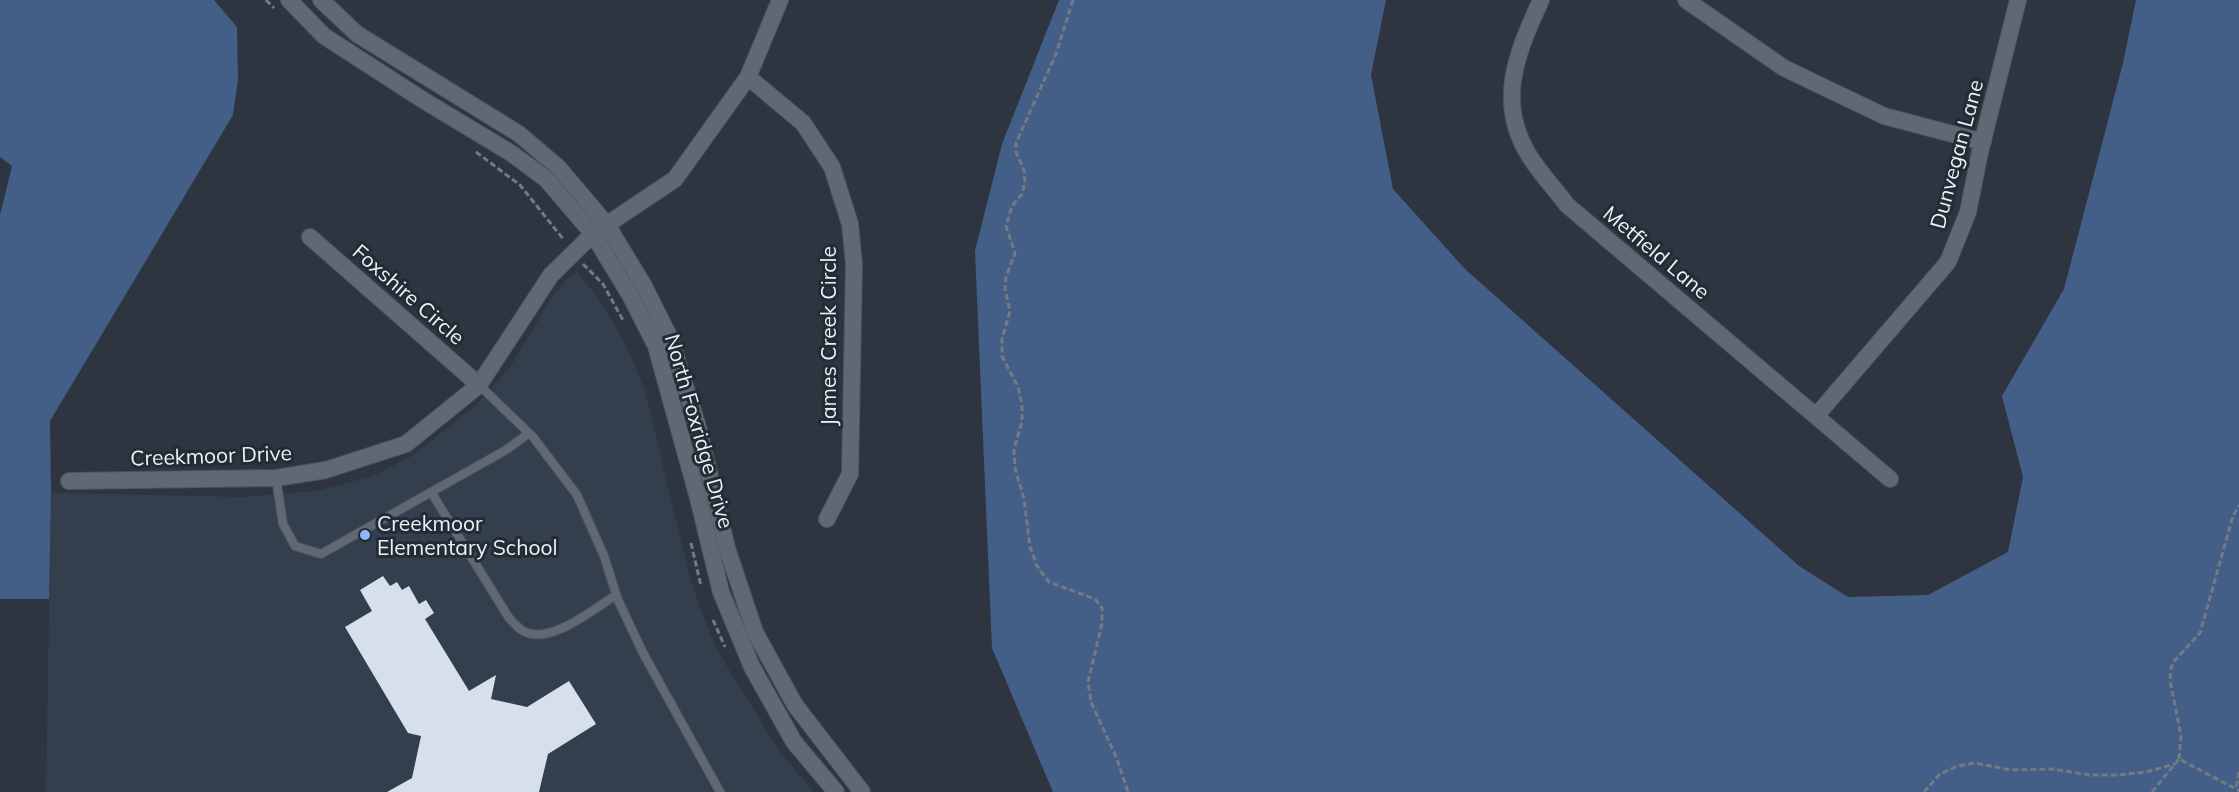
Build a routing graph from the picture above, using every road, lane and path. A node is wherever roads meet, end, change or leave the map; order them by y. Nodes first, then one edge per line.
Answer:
1 (266, 0) edge
2 (321, 0) edge
3 (780, 0) edge
4 (1073, 0) edge
5 (1540, 0) edge
6 (1686, 0) edge
7 (2018, 0) edge
8 (284, 7) edge
9 (748, 77) junction
10 (1983, 142) junction
11 (473, 150) dead end
12 (607, 225) junction
13 (593, 234) junction
14 (310, 237) dead end
15 (574, 253) junction
16 (629, 331) dead end
17 (479, 385) junction
18 (1816, 416) junction
19 (529, 433) junction
20 (276, 478) junction
21 (1890, 479) dead end
22 (69, 481) dead end
23 (431, 492) junction
24 (2239, 505) edge
25 (827, 519) dead end
26 (688, 534) dead end
27 (703, 590) dead end
28 (616, 595) junction
29 (710, 610) dead end
30 (726, 650) dead end
31 (2179, 759) junction
32 (2175, 764) junction
33 (2239, 772) edge
34 (2237, 790) edge
35 (720, 792) edge
36 (836, 792) edge
37 (862, 792) edge
38 (1128, 792) edge
39 (1924, 792) edge
40 (2152, 792) edge

1 - 8 path
2 - 12 street, North Foxridge Drive
3 - 9 street, Creekmoor Drive
4 - 38 path
5 - 18 street, Metfield Lane
6 - 10 street
7 - 10 street, Dunvegan Lane
8 - 13 street, North Foxridge Drive
9 - 12 street, Creekmoor Drive
9 - 25 street, James Creek Circle
10 - 18 street, Dunvegan Lane
11 - 15 path
12 - 13 street, Creekmoor Drive
12 - 37 street, North Foxridge Drive
13 - 15 street, Creekmoor Drive
13 - 36 street, North Foxridge Drive
14 - 17 street, Foxshire Circle
15 - 16 path
15 - 17 street, Creekmoor Drive
17 - 19 lane
17 - 20 street, Creekmoor Drive
18 - 21 street, Metfield Lane
19 - 23 lane
19 - 28 lane
20 - 22 street, Creekmoor Drive
20 - 23 lane
23 - 28 lane
24 - 31 path
26 - 27 path
28 - 35 lane
29 - 30 path
31 - 32 path
31 - 34 path
32 - 39 path
32 - 40 path
33 - 34 path

